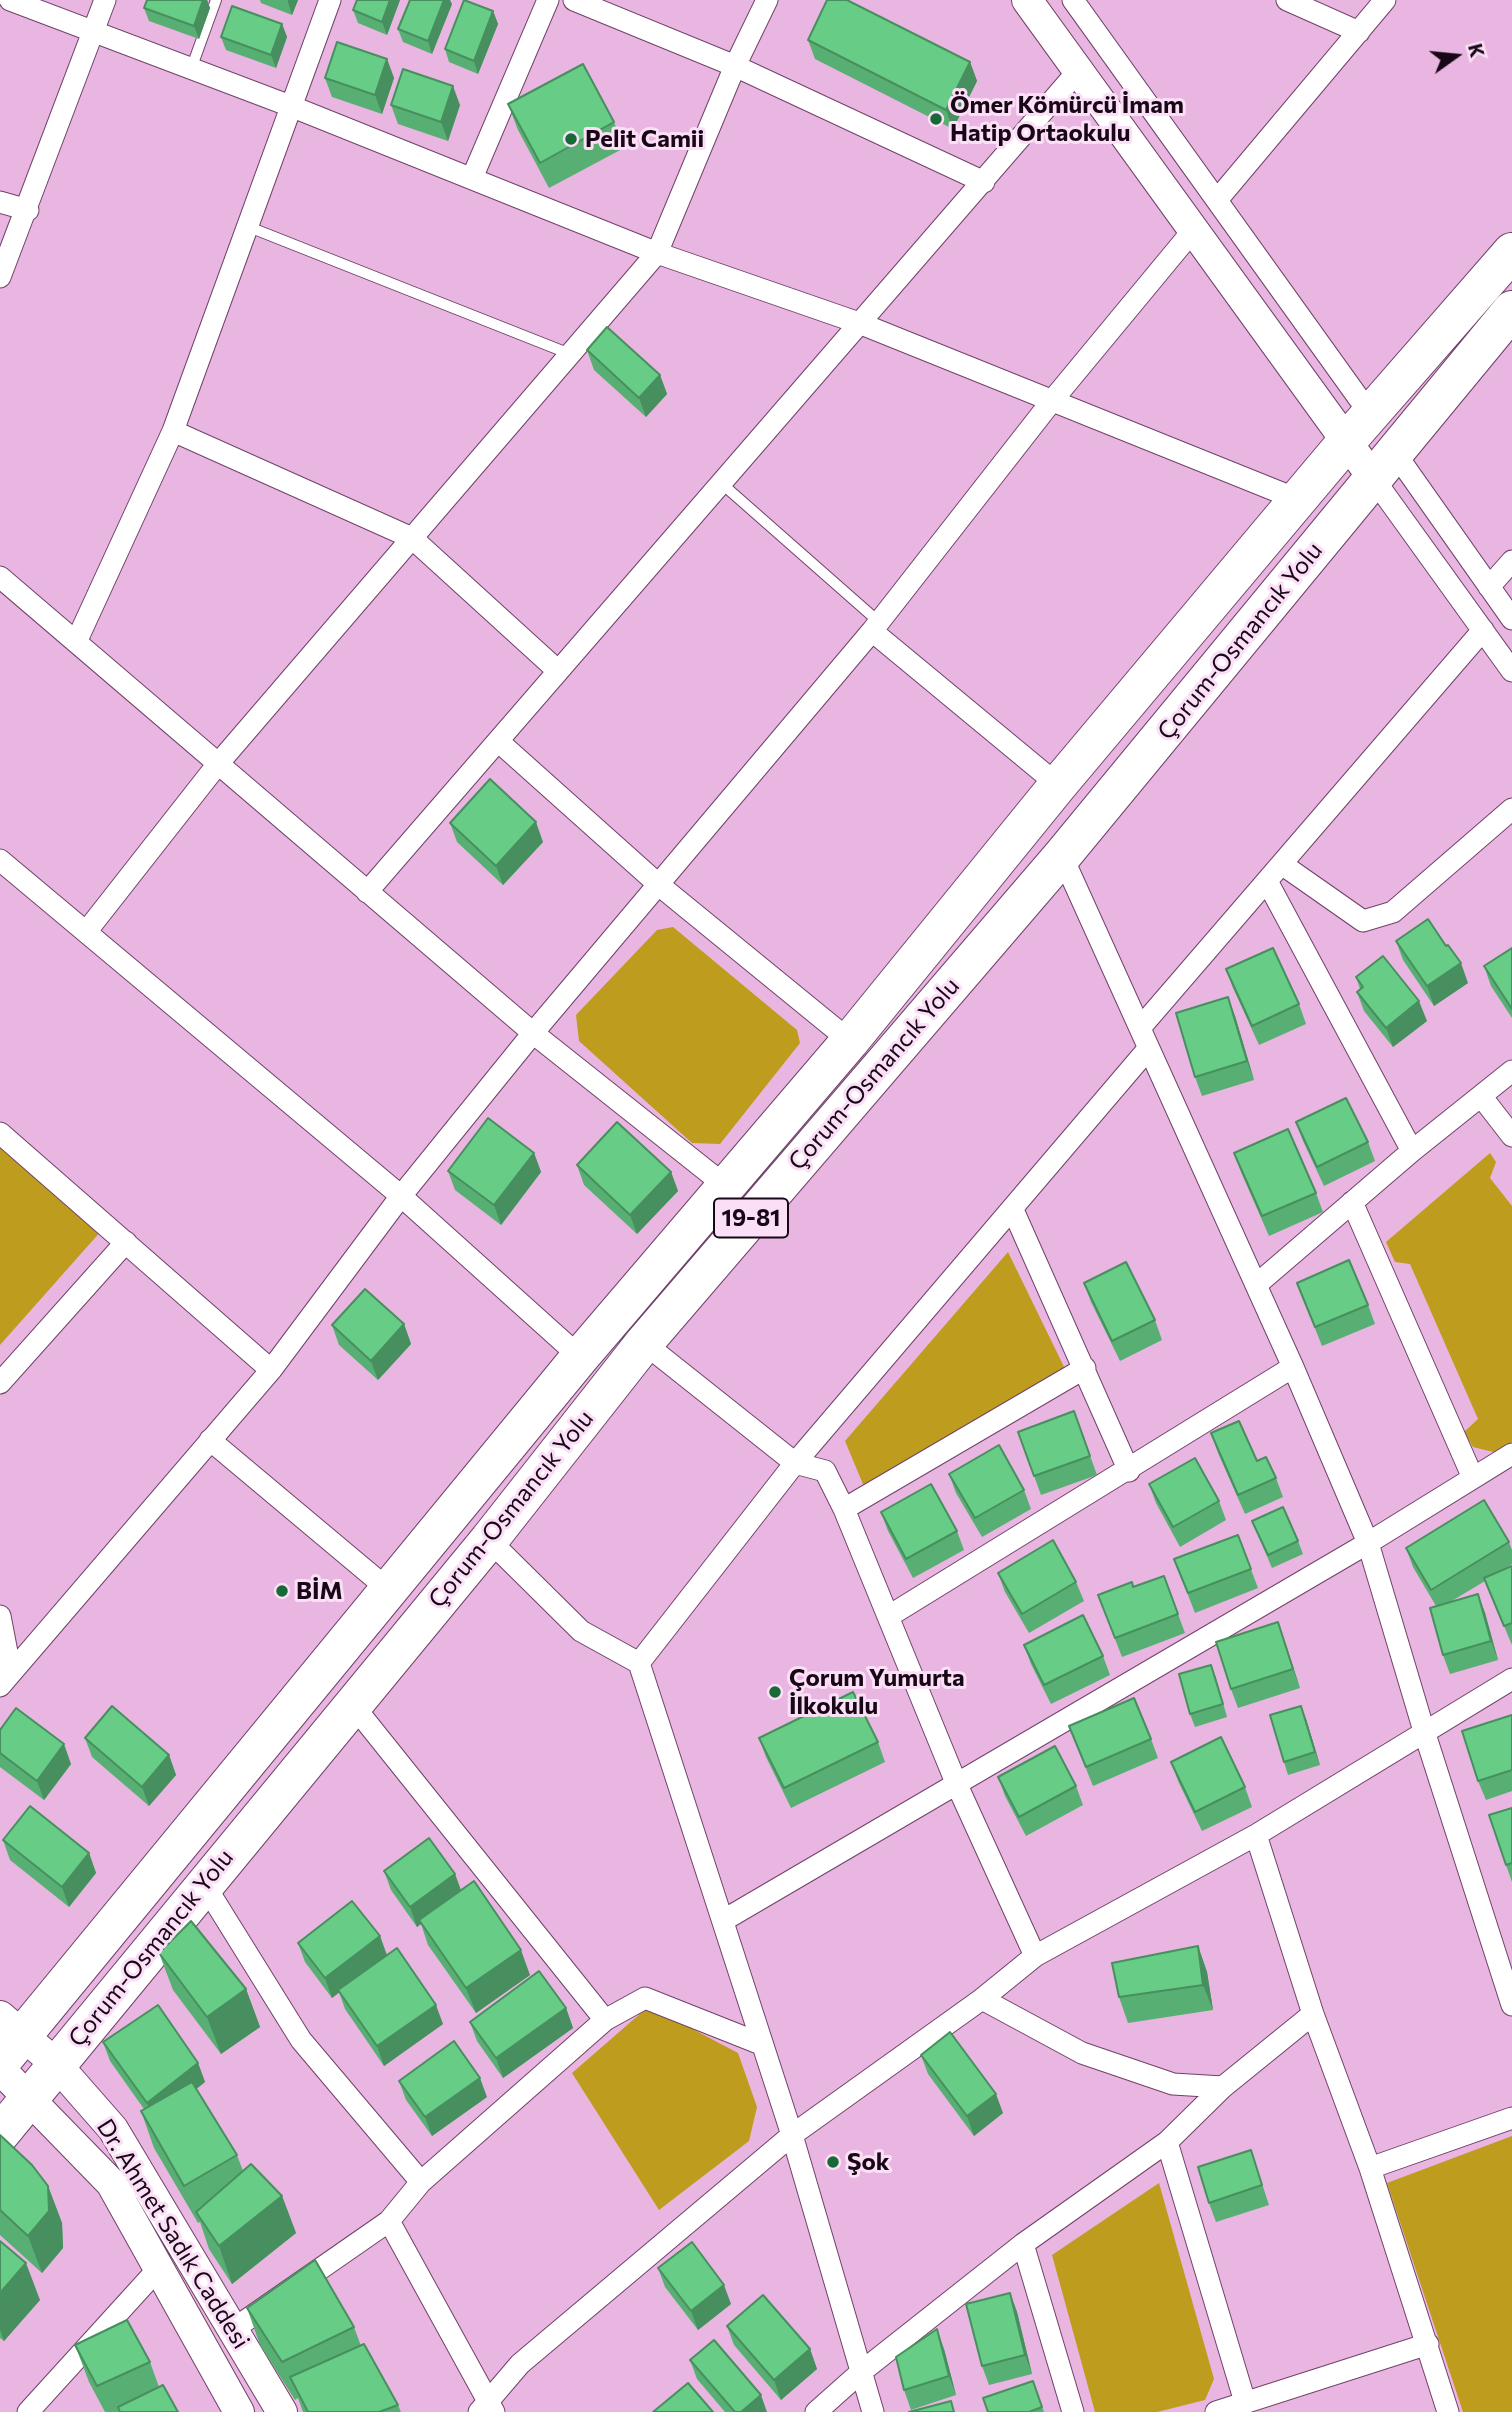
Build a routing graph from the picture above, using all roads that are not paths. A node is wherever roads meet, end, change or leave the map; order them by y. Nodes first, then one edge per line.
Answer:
1 (10, 0) edge
2 (105, 0) edge
3 (216, 0) edge
4 (330, 0) edge
5 (548, 0) edge
6 (574, 0) edge
7 (767, 0) edge
8 (1027, 0) edge
9 (1073, 0) edge
10 (1287, 0) edge
11 (1385, 0) edge
12 (94, 32) junction
13 (1359, 32) junction
14 (735, 66) junction
15 (191, 69) junction
16 (1078, 71) junction
17 (293, 107) junction
18 (472, 178) junction
19 (984, 182) junction
20 (1217, 200) junction
21 (0, 202) edge
22 (28, 210) junction
23 (249, 227) junction
24 (1195, 228) junction
25 (1512, 252) edge
26 (657, 253) junction
27 (0, 277) edge
28 (1512, 310) edge
29 (859, 323) junction
30 (570, 354) junction
31 (1051, 402) junction
32 (1359, 428) junction
33 (173, 431) junction
34 (1384, 465) junction
35 (720, 482) junction
36 (1299, 500) junction
37 (412, 538) junction
38 (1512, 561) edge
39 (0, 577) edge
40 (1489, 587) junction
41 (1512, 619) edge
42 (875, 626) junction
43 (1483, 630) junction
44 (77, 640) junction
45 (557, 670) junction
46 (1512, 671) edge
47 (498, 741) junction
48 (217, 765) junction
49 (1058, 785) junction
50 (1512, 809) edge
51 (1062, 856) junction
52 (1283, 866) junction
53 (3, 871) edge
54 (1268, 883) junction
55 (659, 885) junction
56 (367, 892) junction
57 (86, 932) junction
58 (1140, 1028) junction
59 (533, 1033) junction
60 (850, 1041) junction
61 (1148, 1049) junction
62 (1512, 1071) edge
63 (1480, 1096) junction
64 (0, 1133) edge
65 (1512, 1136) edge
66 (1412, 1151) junction
67 (726, 1187) junction
68 (401, 1196) junction
69 (1352, 1202) junction
70 (1013, 1210) junction
71 (126, 1242) junction
72 (1255, 1285) junction
73 (644, 1343) junction
74 (580, 1357) junction
75 (1293, 1367) junction
76 (1085, 1368) junction
77 (271, 1370) junction
78 (0, 1383) edge
79 (210, 1440) junction
80 (1512, 1454) edge
81 (795, 1464) junction
82 (1129, 1471) junction
83 (1473, 1478) junction
84 (844, 1509) junction
85 (489, 1540) junction
86 (1368, 1543) junction
87 (389, 1590) junction
88 (0, 1616) edge
89 (889, 1616) junction
90 (639, 1663) junction
91 (6, 1679) edge
92 (1512, 1679) edge
93 (352, 1704) junction
94 (1424, 1731) junction
95 (957, 1785) junction
96 (1256, 1835) junction
97 (204, 1884) junction
98 (724, 1920) junction
99 (1035, 1956) junction
100 (982, 1999) junction
101 (1512, 2004) edge
102 (1313, 2014) junction
103 (605, 2020) junction
104 (8, 2038) edge
105 (761, 2044) junction
106 (56, 2064) junction
107 (0, 2069) edge
108 (1223, 2087) junction
109 (29, 2099) junction
110 (1512, 2118) edge
111 (0, 2134) edge
112 (792, 2135) junction
113 (1167, 2142) junction
114 (1370, 2168) junction
115 (421, 2182) junction
116 (389, 2221) junction
117 (1023, 2244) junction
118 (158, 2270) junction
119 (232, 2330) junction
120 (1428, 2344) junction
121 (861, 2372) junction
122 (1245, 2402) junction
123 (487, 2408) edge
124 (28, 2412) edge
125 (239, 2412) edge
126 (282, 2412) edge
127 (816, 2412) edge
128 (873, 2412) edge
129 (1073, 2412) edge
130 (1216, 2412) edge
131 (1448, 2412) edge

1 - 12 street
2 - 12 street
3 - 15 lane
4 - 17 street
5 - 18 street
6 - 14 street
7 - 14 street
8 - 16 street
9 - 20 street
10 - 13 street
11 - 13 street
12 - 15 street
12 - 22 street
13 - 20 street
14 - 19 street
14 - 26 street
15 - 17 street
16 - 19 street
16 - 24 street
17 - 18 street
17 - 23 street
18 - 26 street
19 - 29 street
20 - 32 street
21 - 22 street
22 - 27 street
23 - 30 lane
23 - 33 street
24 - 31 street
24 - 32 street
25 - 32 highway, Çorum-Osmancık Yolu / 19-81
26 - 29 street
26 - 30 street
28 - 34 highway, Çorum-Osmancık Yolu / 19-81
29 - 31 street
29 - 35 street
30 - 37 street
31 - 36 street
31 - 42 street
32 - 34 street
32 - 36 highway, Çorum-Osmancık Yolu / 19-81
33 - 37 street
33 - 44 street
34 - 40 street
34 - 43 street
34 - 51 highway, Çorum-Osmancık Yolu / 19-81
35 - 42 lane
35 - 45 street
36 - 49 highway, Çorum-Osmancık Yolu / 19-81
37 - 45 street
37 - 48 street
38 - 40 street
39 - 44 street
40 - 41 street
42 - 49 street
42 - 55 street
43 - 46 street
43 - 52 street
44 - 48 street
45 - 47 street
47 - 55 street
47 - 56 street
48 - 56 street
48 - 57 street
49 - 60 highway, Çorum-Osmancık Yolu / 19-81
50 - 52 street
51 - 58 street
51 - 73 highway, Çorum-Osmancık Yolu / 19-81
52 - 54 street
53 - 57 street
54 - 58 street
54 - 66 street
55 - 59 street
55 - 60 street
56 - 59 street
57 - 68 street
58 - 61 street
59 - 67 street
59 - 68 street
60 - 67 highway, Çorum-Osmancık Yolu / 19-81
61 - 70 street
61 - 72 street
62 - 63 street
63 - 65 street
63 - 66 street
64 - 71 street
66 - 69 street
67 - 74 highway, Çorum-Osmancık Yolu / 19-81
68 - 74 street
68 - 77 street
69 - 72 street
69 - 83 street
70 - 76 street
70 - 81 street
71 - 77 street
71 - 78 street
72 - 75 street
73 - 81 street
73 - 85 highway, Çorum-Osmancık Yolu / 19-81
74 - 87 highway, Çorum-Osmancık Yolu / 19-81
75 - 82 street
75 - 86 street
76 - 82 street
76 - 84 street
77 - 79 street
79 - 87 street
79 - 91 street
80 - 83 street
81 - 84 street
81 - 90 street
82 - 89 street
83 - 86 street
84 - 89 street
85 - 90 street
85 - 93 highway, Çorum-Osmancık Yolu / 19-81
86 - 94 street
86 - 95 street
87 - 104 highway, Çorum-Osmancık Yolu / 19-81
88 - 91 street
89 - 95 street
90 - 98 street
92 - 94 street
93 - 97 highway, Çorum-Osmancık Yolu / 19-81
93 - 103 street
94 - 96 street
94 - 101 street
95 - 98 street
95 - 99 street
96 - 99 street
96 - 102 street
97 - 106 highway, Çorum-Osmancık Yolu / 19-81
97 - 115 street
98 - 105 street
99 - 100 street
100 - 108 street
100 - 112 street
102 - 108 street
102 - 114 street
103 - 105 street
103 - 115 street
104 - 106 street, Dr. Ahmet Sadık Caddesi
105 - 112 street
106 - 109 highway, Çorum-Osmancık Yolu / 19-81
106 - 119 street, Dr. Ahmet Sadık Caddesi
107 - 109 street, Dr. Ahmet Sadık Caddesi
108 - 113 street
109 - 111 highway, Çorum-Osmancık Yolu / 19-81
109 - 118 street, Dr. Ahmet Sadık Caddesi
110 - 114 street
112 - 121 street
112 - 123 street
113 - 117 street
113 - 122 street
114 - 120 street
115 - 116 street
116 - 119 street
116 - 123 street
117 - 121 street
117 - 129 street
118 - 124 street
118 - 125 street, Dr. Ahmet Sadık Caddesi
119 - 126 street, Dr. Ahmet Sadık Caddesi
120 - 122 street
120 - 131 street
121 - 127 street
121 - 128 street
122 - 130 street

